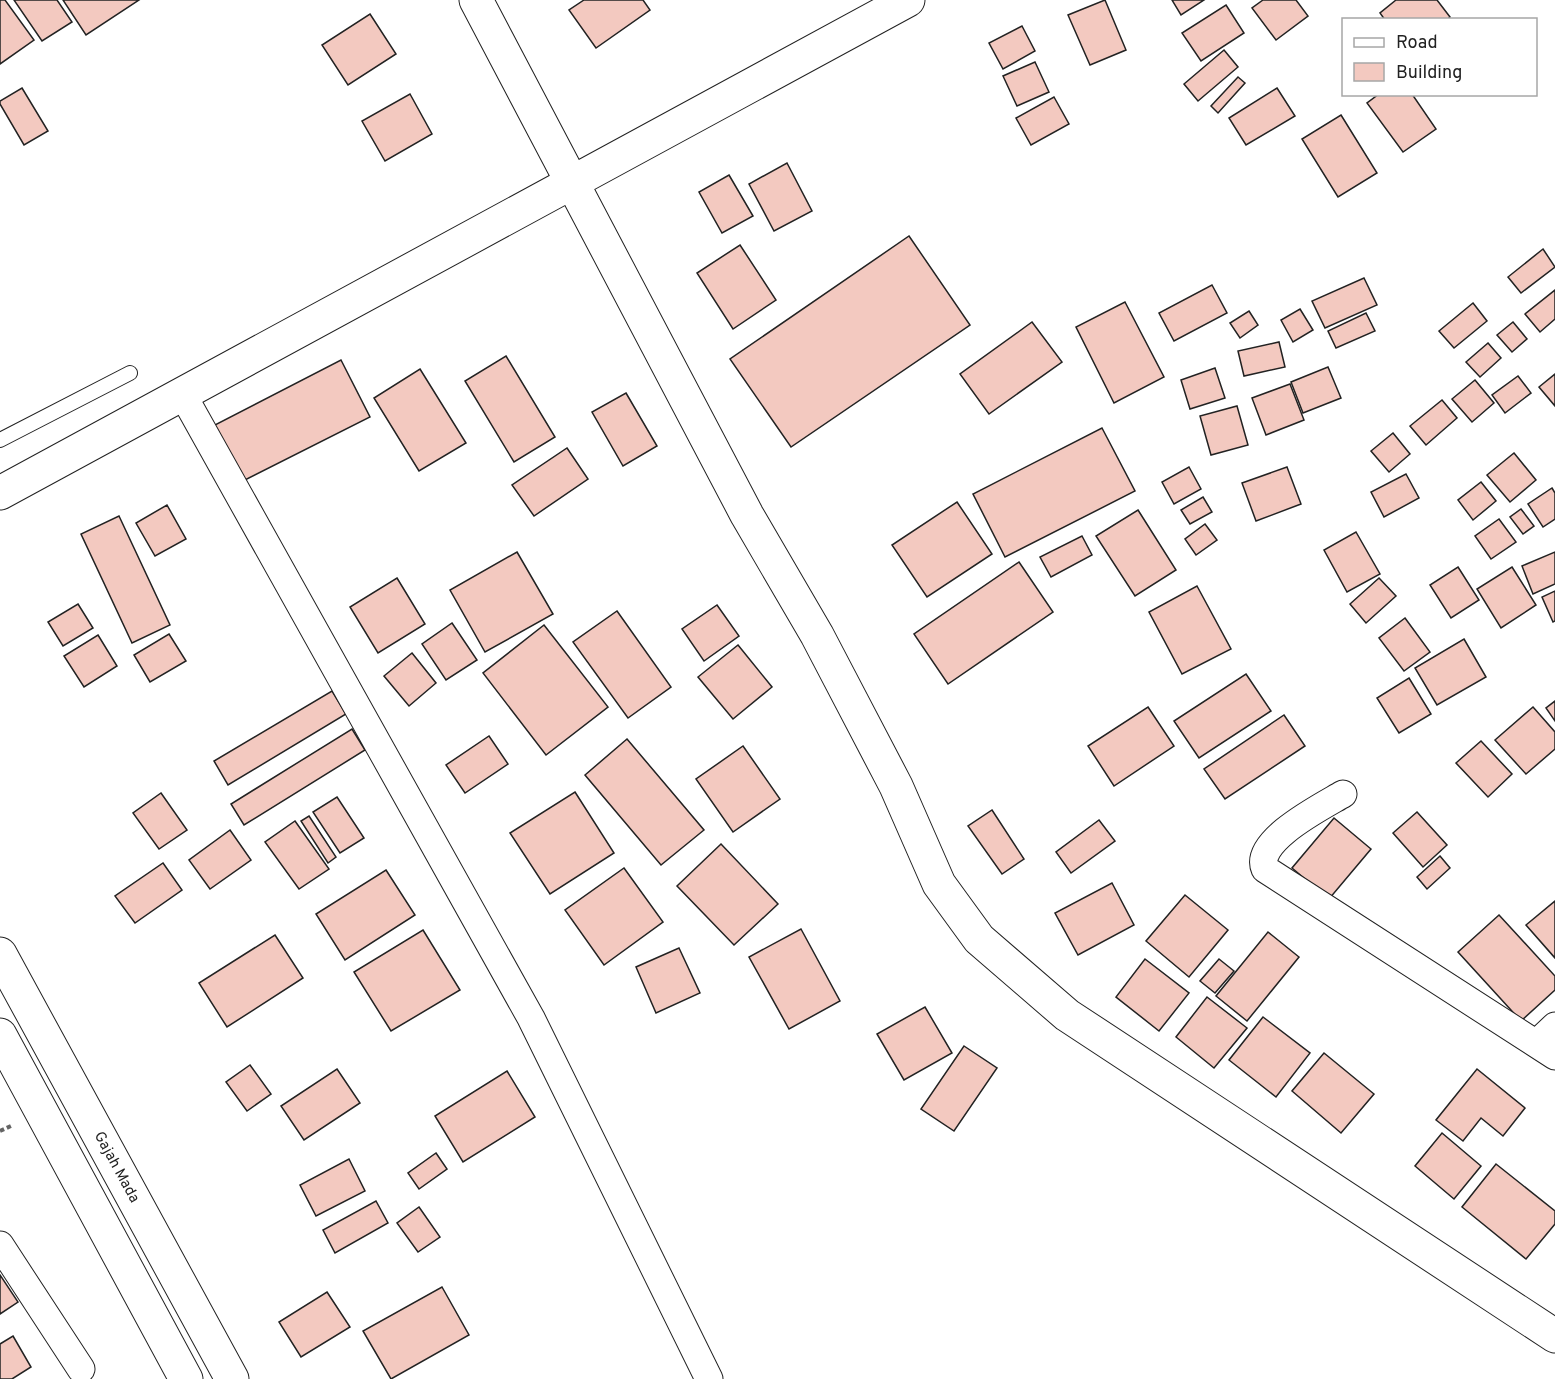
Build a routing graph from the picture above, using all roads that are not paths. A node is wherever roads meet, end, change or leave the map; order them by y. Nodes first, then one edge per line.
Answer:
1 (476, 0) edge
2 (908, 0) edge
3 (572, 182) junction
4 (130, 373) dead end
5 (183, 395) junction
6 (0, 440) edge
7 (0, 493) edge
8 (1343, 794) dead end
9 (0, 954) edge
10 (0, 1035) edge
11 (1549, 1042) edge
12 (94, 1129) junction
13 (59, 1146) junction
14 (0, 1245) edge
15 (1551, 1327) edge
16 (81, 1369) dead end
17 (186, 1379) edge
18 (232, 1379) edge
19 (710, 1379) edge

1 - 3 street
2 - 3 street
3 - 5 street
3 - 15 street
4 - 6 lane
5 - 7 street
5 - 19 street
8 - 11 street
9 - 12 street, Gajah Mada
10 - 13 street
12 - 13 street
12 - 18 street, Gajah Mada
13 - 17 street
14 - 16 street

